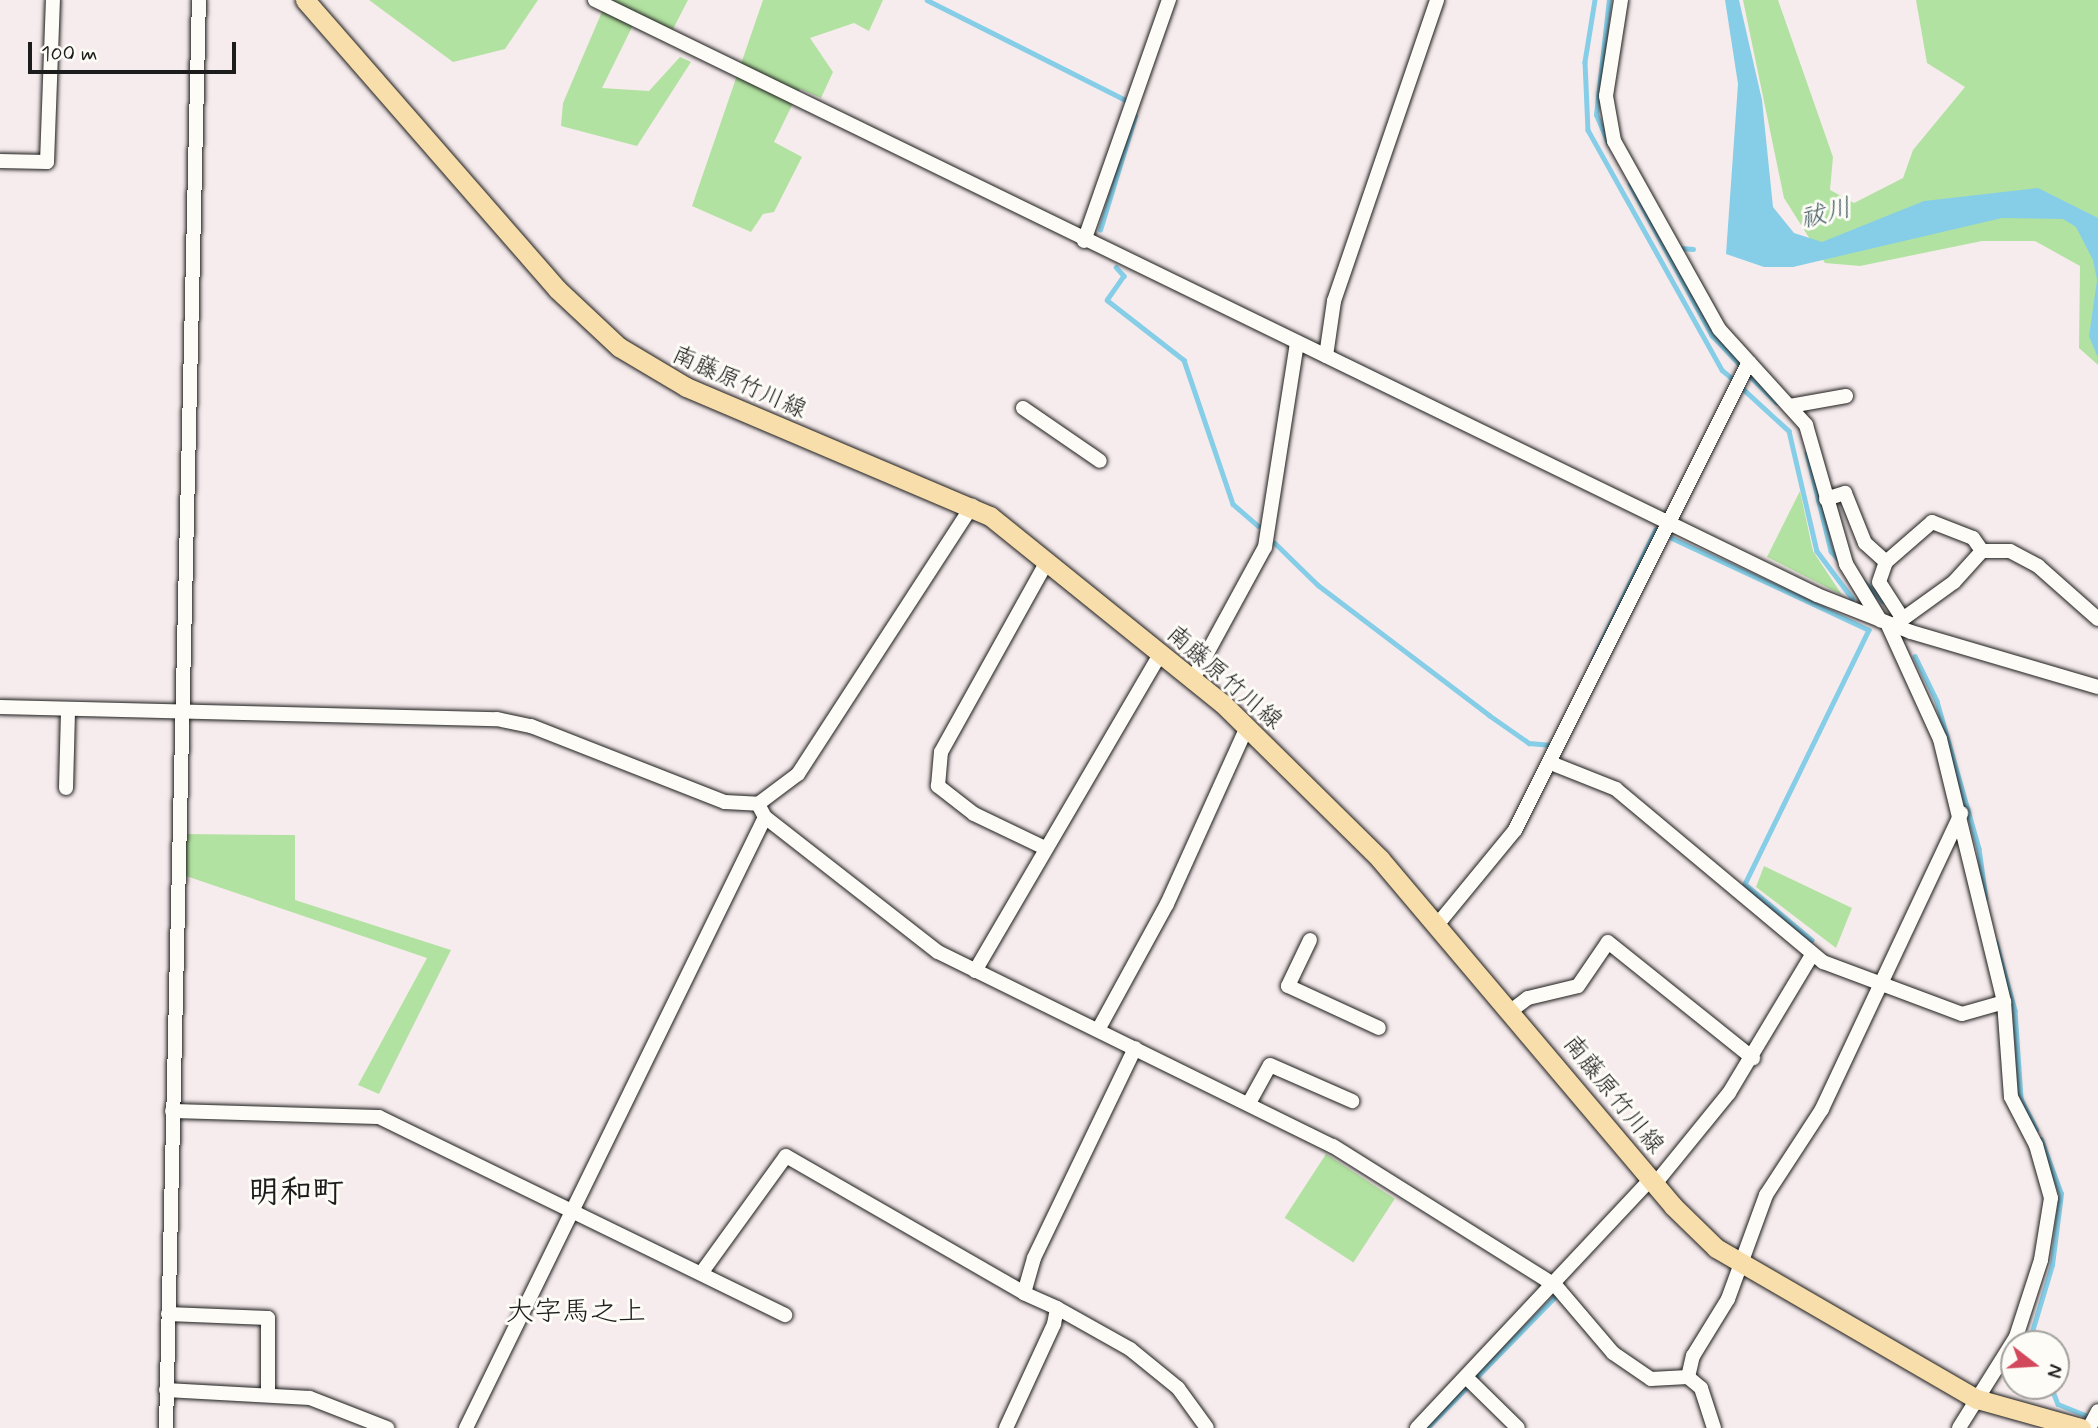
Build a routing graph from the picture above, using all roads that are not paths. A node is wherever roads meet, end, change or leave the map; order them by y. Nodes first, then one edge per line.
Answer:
1 (53, 0) edge
2 (198, 0) edge
3 (305, 0) edge
4 (595, 0) edge
5 (1169, 0) edge
6 (1437, 0) edge
7 (1621, 0) edge
8 (0, 161) edge
9 (1084, 241) junction
10 (1297, 342) junction
11 (1326, 356) junction
12 (1747, 365) junction
13 (1846, 396) dead end
14 (1790, 406) junction
15 (1023, 408) dead end
16 (1100, 461) dead end
17 (1826, 499) junction
18 (972, 506) junction
19 (1668, 521) junction
20 (1982, 551) junction
21 (1886, 562) junction
22 (1046, 563) junction
23 (2098, 620) edge
24 (1891, 622) junction
25 (1160, 653) junction
26 (1192, 679) junction
27 (2098, 687) edge
28 (0, 707) edge
29 (68, 709) junction
30 (183, 712) junction
31 (1247, 727) junction
32 (1550, 763) junction
33 (66, 788) dead end
34 (762, 811) junction
35 (1961, 813) junction
36 (1045, 848) junction
37 (1437, 925) junction
38 (1310, 940) dead end
39 (1812, 955) junction
40 (975, 971) junction
41 (1878, 984) junction
42 (2004, 1002) junction
43 (1512, 1010) junction
44 (1380, 1028) dead end
45 (1098, 1030) junction
46 (1135, 1048) junction
47 (1753, 1058) junction
48 (1352, 1101) dead end
49 (1249, 1102) junction
50 (172, 1111) junction
51 (1653, 1181) junction
52 (572, 1212) junction
53 (1743, 1267) junction
54 (702, 1272) junction
55 (1556, 1286) junction
56 (1024, 1293) junction
57 (1057, 1308) junction
58 (168, 1314) junction
59 (785, 1315) dead end
60 (1688, 1377) junction
61 (1470, 1381) junction
62 (166, 1390) junction
63 (268, 1393) junction
64 (1977, 1399) junction
65 (2098, 1411) edge
66 (166, 1428) edge
67 (387, 1428) edge
68 (466, 1428) edge
69 (1006, 1428) edge
70 (1207, 1428) edge
71 (1417, 1428) edge
72 (1518, 1428) edge
73 (1714, 1428) edge
74 (1959, 1428) edge
75 (2081, 1428) edge
76 (2089, 1428) edge

1 - 8 street
2 - 30 street
3 - 18 main road, 南藤原竹川線
4 - 9 street
5 - 9 street
6 - 11 street
7 - 12 street
9 - 10 street
10 - 11 street
10 - 26 street
11 - 19 street
12 - 14 street
12 - 19 street
13 - 14 street
14 - 17 street
15 - 16 street
17 - 21 street
17 - 24 street
18 - 22 main road, 南藤原竹川線
18 - 34 street
19 - 24 street
19 - 32 street
20 - 21 street
20 - 23 street
20 - 24 street
21 - 24 street
22 - 25 main road, 南藤原竹川線
22 - 36 street
24 - 27 street
24 - 35 street
25 - 26 main road, 南藤原竹川線
25 - 36 street
26 - 31 main road, 南藤原竹川線
28 - 29 street
29 - 30 street
29 - 33 street
30 - 34 street
30 - 50 street
31 - 37 main road, 南藤原竹川線
31 - 45 street
32 - 37 street
32 - 39 street
34 - 40 street
34 - 52 street
35 - 41 street
35 - 42 street
36 - 40 street
37 - 43 main road, 南藤原竹川線
38 - 44 street
39 - 41 street
39 - 47 street
40 - 45 street
41 - 42 street
41 - 53 street
42 - 64 street
43 - 47 street
43 - 51 main road, 南藤原竹川線
45 - 46 street
46 - 49 street
46 - 56 street
47 - 51 street
48 - 49 street
49 - 55 street
50 - 52 street
50 - 58 street
51 - 53 main road, 南藤原竹川線
51 - 55 street
52 - 54 street
52 - 68 street
53 - 60 street
53 - 64 main road, 南藤原竹川線
54 - 56 street
54 - 59 street
55 - 60 street
55 - 61 street
56 - 57 street
57 - 69 street
57 - 70 street
58 - 62 street
58 - 63 street
60 - 73 street
61 - 71 street
61 - 72 street
62 - 63 street
62 - 66 street
63 - 67 street
64 - 74 street
64 - 75 main road, 南藤原竹川線
65 - 76 street

